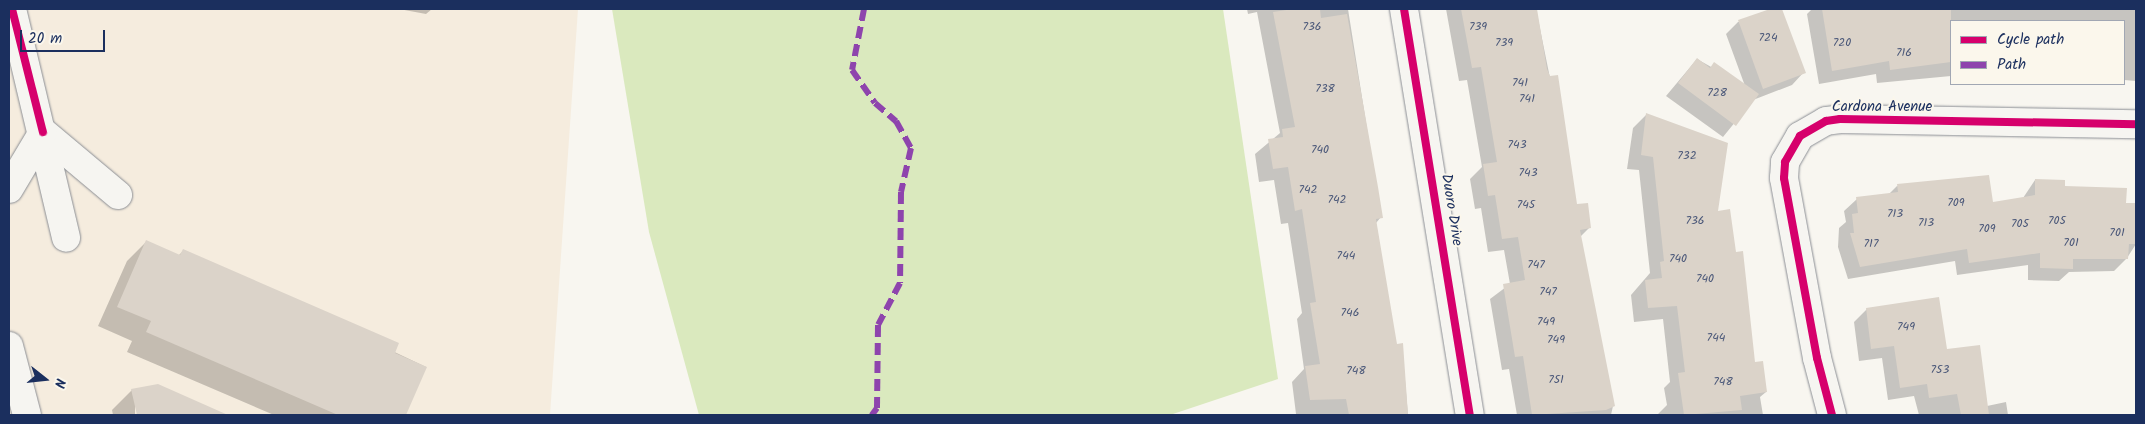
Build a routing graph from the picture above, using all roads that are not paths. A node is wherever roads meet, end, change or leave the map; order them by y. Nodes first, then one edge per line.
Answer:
1 (12, 9) edge
2 (1404, 9) edge
3 (2136, 124) edge
4 (44, 132) junction
5 (9, 189) edge
6 (118, 194) dead end
7 (66, 238) dead end
8 (9, 346) edge
9 (27, 415) edge
10 (1470, 415) edge
11 (1832, 415) edge

1 - 4 street
2 - 10 street, Duoro Drive
3 - 11 street, Cardona Avenue
4 - 5 street
4 - 6 street
4 - 7 street
8 - 9 street

